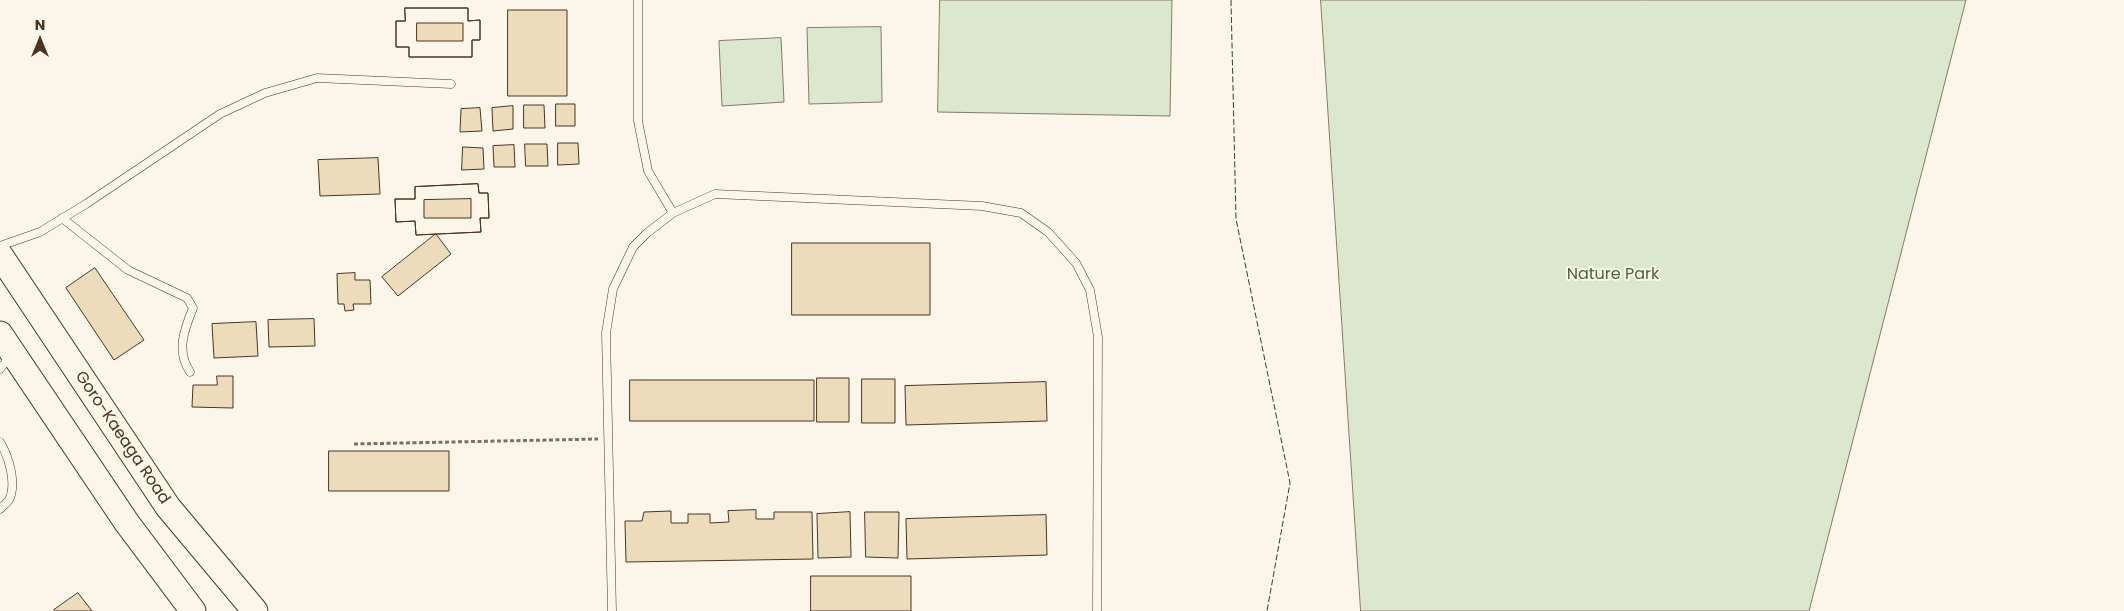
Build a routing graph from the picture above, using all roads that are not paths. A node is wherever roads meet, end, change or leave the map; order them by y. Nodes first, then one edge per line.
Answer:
1 (638, 0) edge
2 (451, 84) dead end
3 (673, 214) junction
4 (62, 218) junction
5 (0, 246) edge
6 (0, 255) edge
7 (4, 352) edge
8 (190, 372) dead end
9 (0, 442) edge
10 (0, 509) edge
11 (193, 611) edge
12 (255, 611) edge
13 (612, 611) edge
14 (1098, 611) edge

1 - 3 lane
2 - 4 lane
3 - 13 lane
3 - 14 lane
4 - 5 lane
4 - 8 lane
6 - 12 main road, Goro-Kaeaga Road
7 - 11 main road
9 - 10 lane

